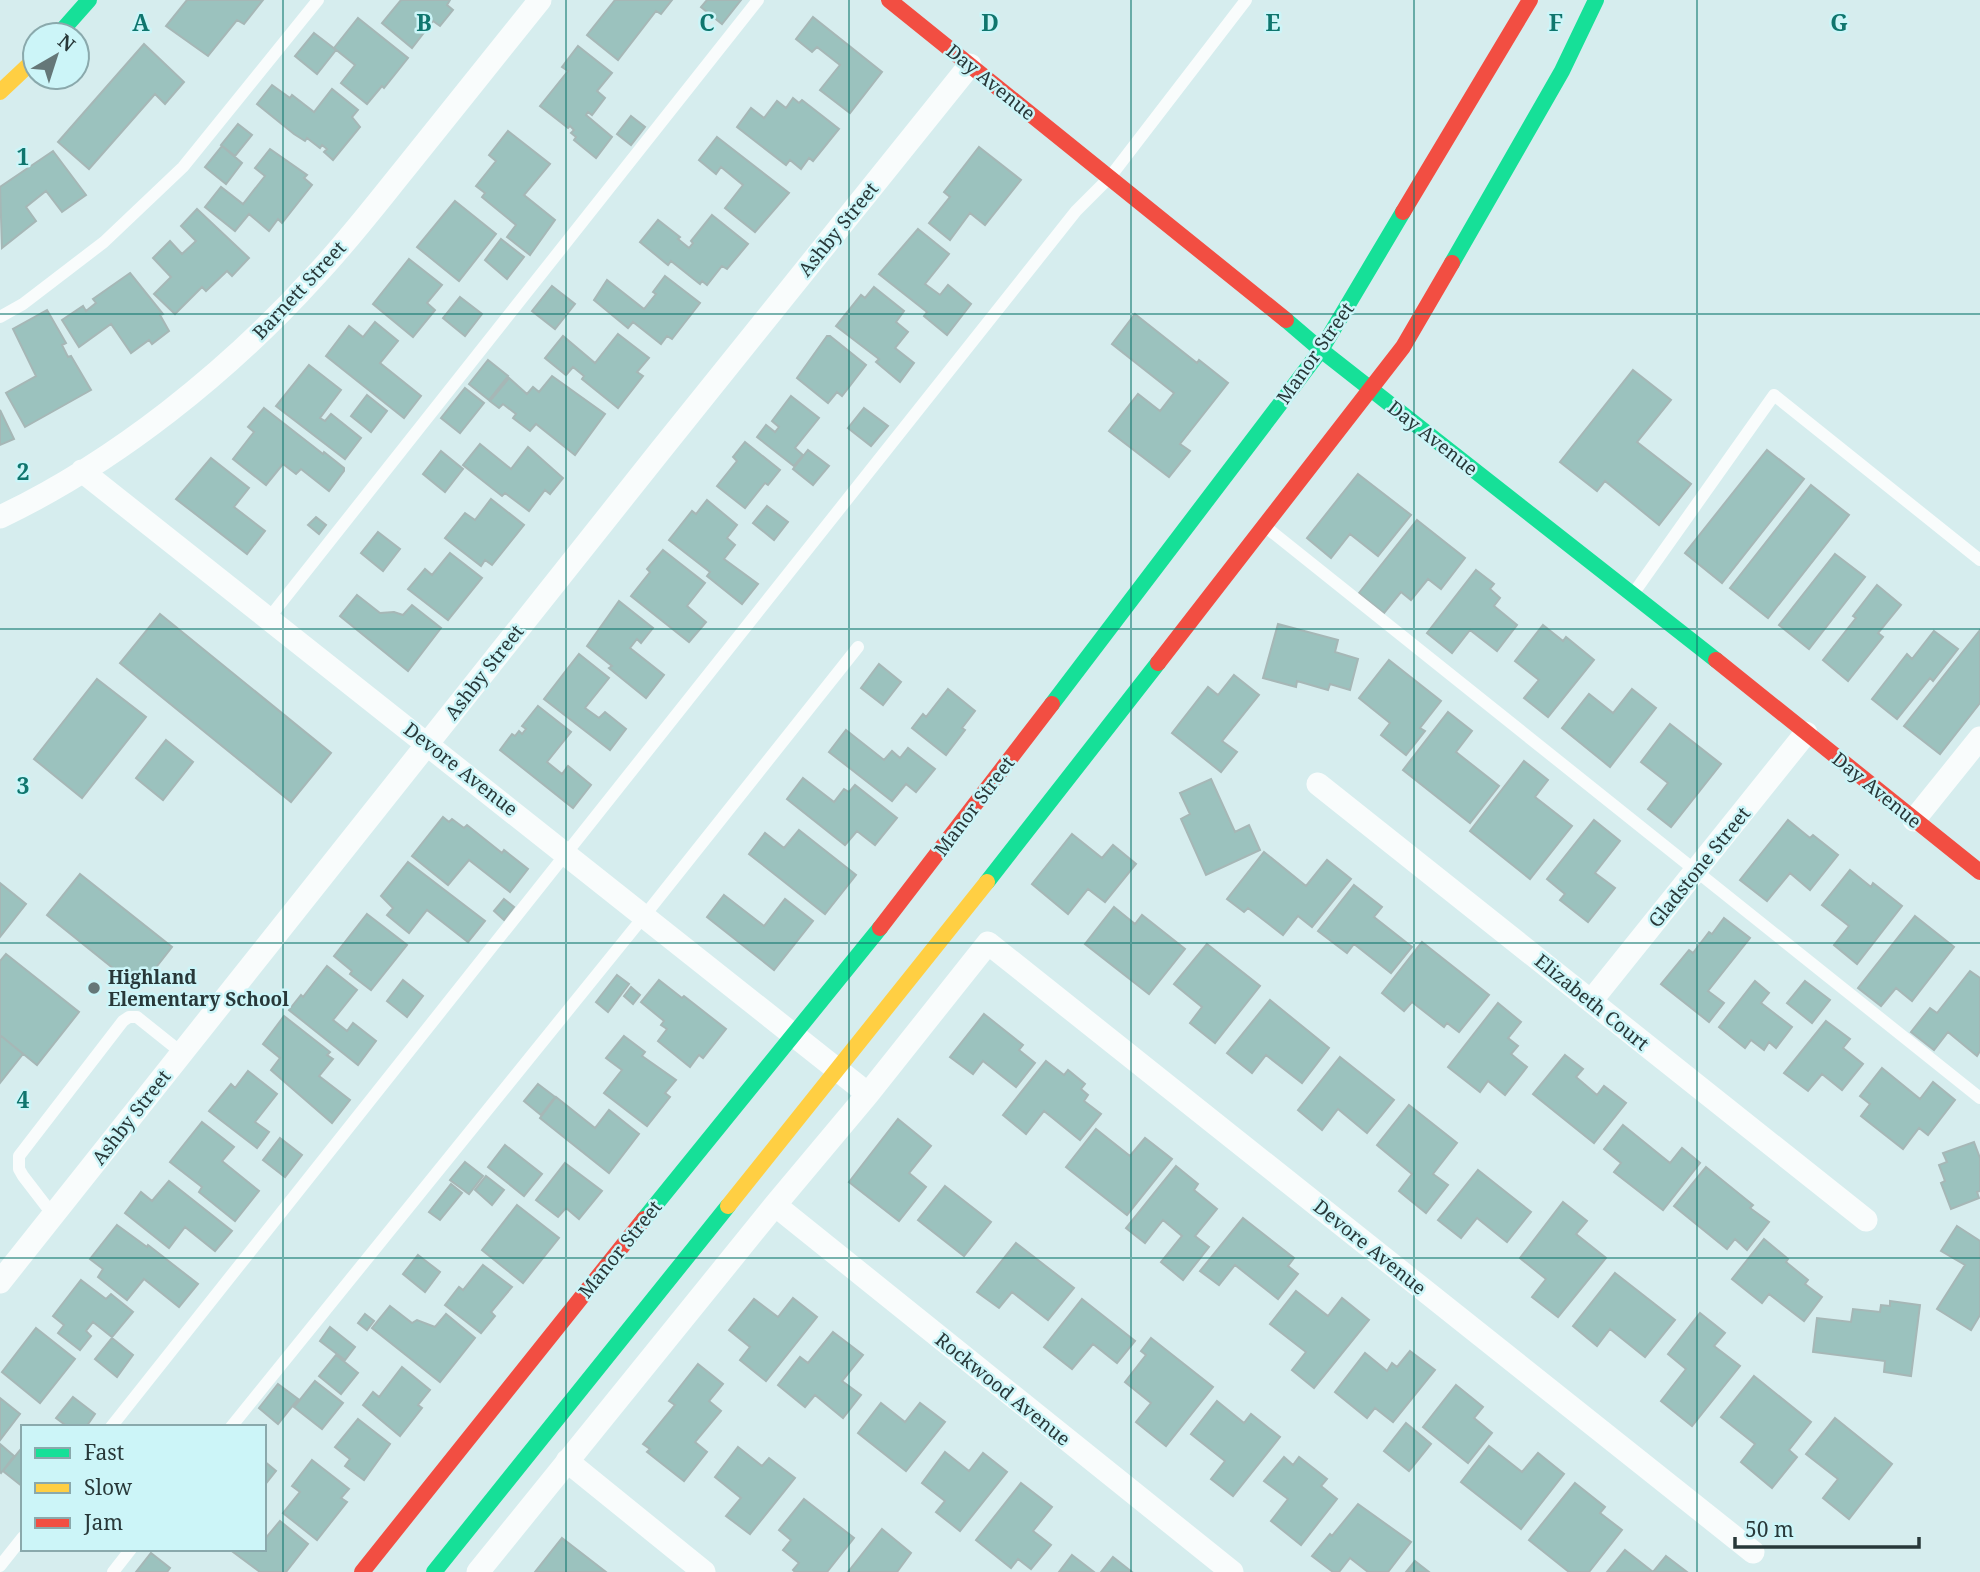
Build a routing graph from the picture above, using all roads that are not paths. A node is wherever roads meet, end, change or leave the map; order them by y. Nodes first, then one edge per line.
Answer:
1 (89, 0) edge
2 (318, 0) edge
3 (540, 0) edge
4 (758, 0) edge
5 (889, 0) edge
6 (1246, 0) edge
7 (1530, 0) edge
8 (1596, 0) edge
9 (70, 21) edge
10 (970, 65) junction
11 (21, 72) edge
12 (0, 92) edge
13 (1110, 177) junction
14 (0, 317) edge
15 (1321, 350) junction
16 (1371, 389) junction
17 (82, 471) junction
18 (0, 517) edge
19 (1264, 526) junction
20 (1980, 559) edge
21 (1633, 594) junction
22 (269, 618) junction
23 (858, 647) dead end
24 (1806, 733) junction
25 (1980, 738) edge
26 (428, 743) junction
27 (1318, 783) dead end
28 (1914, 820) junction
29 (567, 853) junction
30 (1696, 871) junction
31 (1980, 872) edge
32 (645, 915) junction
33 (1591, 1001) junction
34 (793, 1033) junction
35 (182, 1053) junction
36 (838, 1069) junction
37 (868, 1094) junction
38 (1980, 1098) edge
39 (775, 1205) junction
40 (53, 1215) junction
41 (1866, 1220) dead end
42 (0, 1282) edge
43 (113, 1425) edge
44 (233, 1425) edge
45 (567, 1461) junction
46 (21, 1540) edge
47 (129, 1551) edge
48 (1753, 1552) dead end
49 (0, 1566) edge
50 (113, 1572) edge
51 (362, 1572) edge
52 (434, 1572) edge
53 (478, 1572) edge
54 (705, 1572) edge
55 (1232, 1572) edge

1 - 9 main road
2 - 14 lane
3 - 17 street, Barnett Street
4 - 22 lane
5 - 10 main road, Day Avenue
6 - 13 lane
7 - 15 main road, Manor Street
8 - 16 main road
10 - 13 main road, Day Avenue
10 - 26 street, Ashby Street
11 - 12 main road
13 - 15 main road, Day Avenue
13 - 29 lane
15 - 16 main road, Day Avenue
15 - 34 main road, Manor Street
16 - 19 main road
16 - 21 main road, Day Avenue
17 - 18 street, Barnett Street
17 - 22 street, Devore Avenue
19 - 30 lane
19 - 36 main road
20 - 21 lane
21 - 24 main road, Day Avenue
22 - 26 street, Devore Avenue
23 - 32 lane
24 - 28 main road, Day Avenue
24 - 30 street, Gladstone Street
25 - 28 street
26 - 29 street, Devore Avenue
26 - 35 street, Ashby Street
27 - 33 street, Elizabeth Court
28 - 31 main road, Day Avenue
29 - 32 street, Devore Avenue
29 - 43 lane
30 - 33 street, Gladstone Street
30 - 38 lane
32 - 34 street, Devore Avenue
32 - 44 lane
33 - 41 street, Elizabeth Court
34 - 36 street, Devore Avenue
34 - 51 main road, Manor Street
35 - 40 street, Ashby Street
35 - 40 lane
36 - 37 street, Devore Avenue
36 - 52 main road
37 - 39 street
37 - 48 street, Devore Avenue
39 - 45 street
39 - 55 street, Rockwood Avenue
40 - 42 street, Ashby Street
45 - 53 street
45 - 54 street
46 - 49 lane
47 - 50 lane

